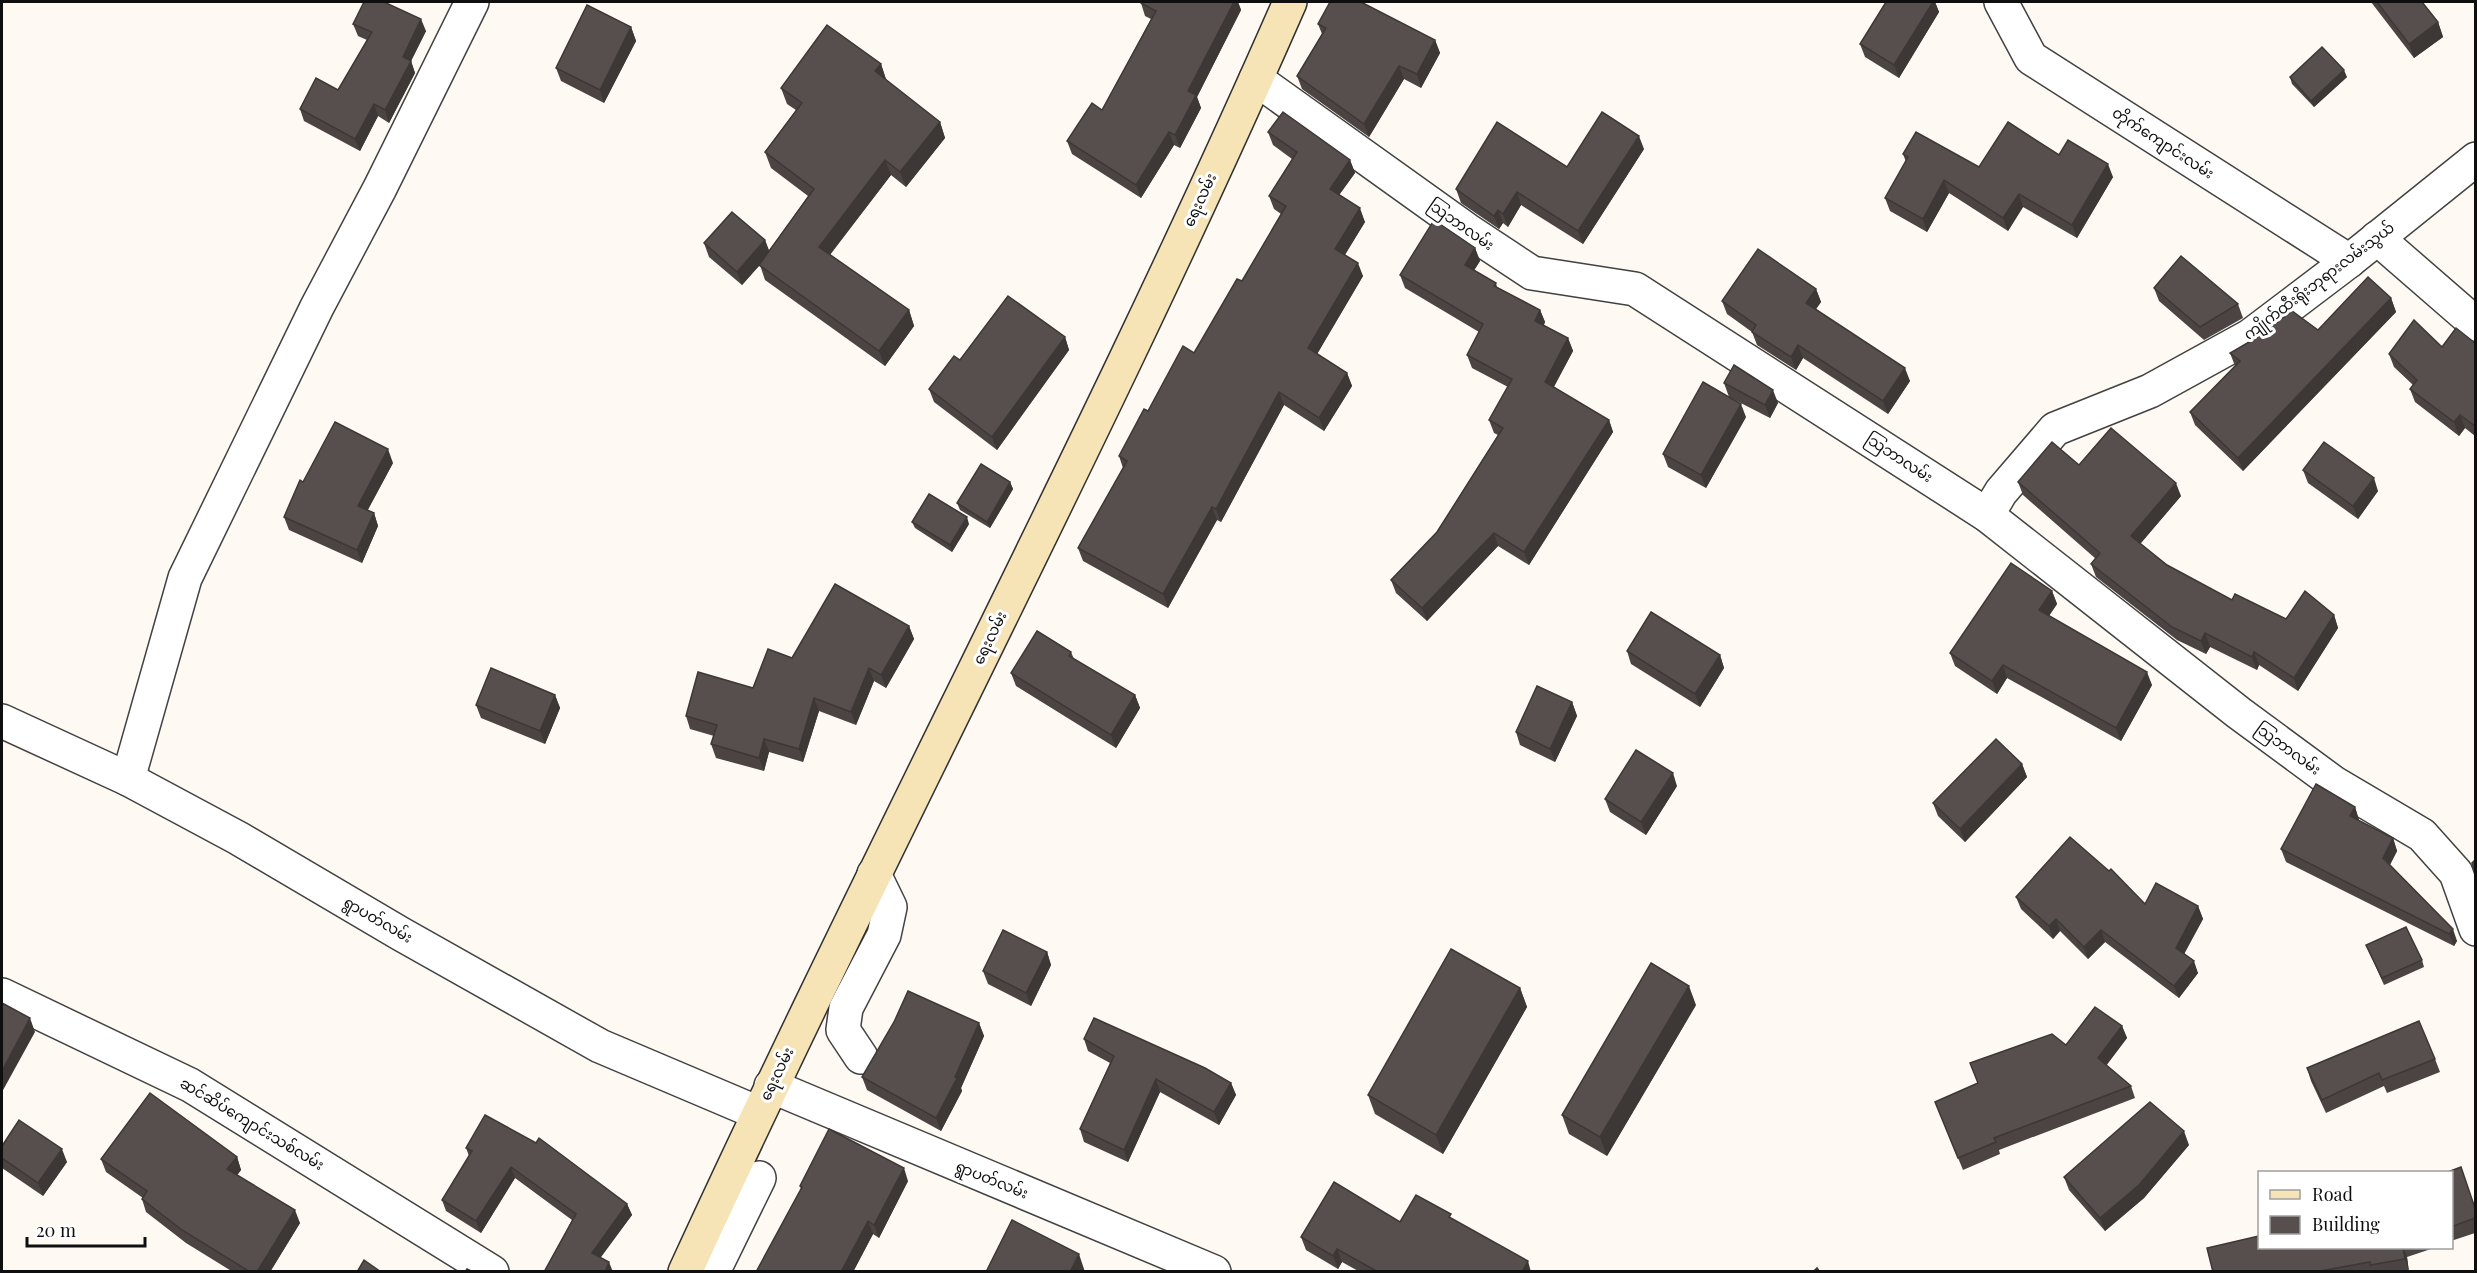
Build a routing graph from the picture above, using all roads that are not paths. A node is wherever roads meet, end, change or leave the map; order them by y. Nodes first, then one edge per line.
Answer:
1 (472, 2) edge
2 (1290, 2) edge
3 (2001, 2) edge
4 (1256, 79) junction
5 (2475, 159) edge
6 (2377, 238) junction
7 (2349, 261) junction
8 (2475, 324) edge
9 (1987, 515) junction
10 (2, 721) edge
11 (128, 779) junction
12 (874, 874) junction
13 (2475, 929) edge
14 (2, 995) edge
15 (861, 1057) dead end
16 (764, 1100) junction
17 (759, 1178) dead end
18 (492, 1272) edge
19 (685, 1272) edge
20 (713, 1272) edge
21 (1214, 1272) edge

1 - 11 street
2 - 4 street, ရေးလမ်း
3 - 7 street, တိုက်ကျောင်းလမ်း
4 - 9 street, သြဘာလမ်း
4 - 12 street, ရေးလမ်း
5 - 6 street, ကျိုက်ထီးရိုးဘုရားလမ်းသွယ်
6 - 7 street, ကျိုက်ထီးရိုးဘုရားလမ်းသွယ်
6 - 8 street
7 - 9 street, ကျိုက်ထီးရိုးဘုရားလမ်းသွယ်
9 - 13 street, သြဘာလမ်း
10 - 11 street, ရွာပတ်လမ်း
11 - 16 street, ရွာပတ်လမ်း
12 - 15 street
12 - 16 street, ရေးလမ်း
14 - 18 street, ဆင်ဆိပ်ကျောင်းသစ်လမ်း
16 - 19 street, ရေးလမ်း
16 - 21 street, ရွာပတ်လမ်း
17 - 20 street

